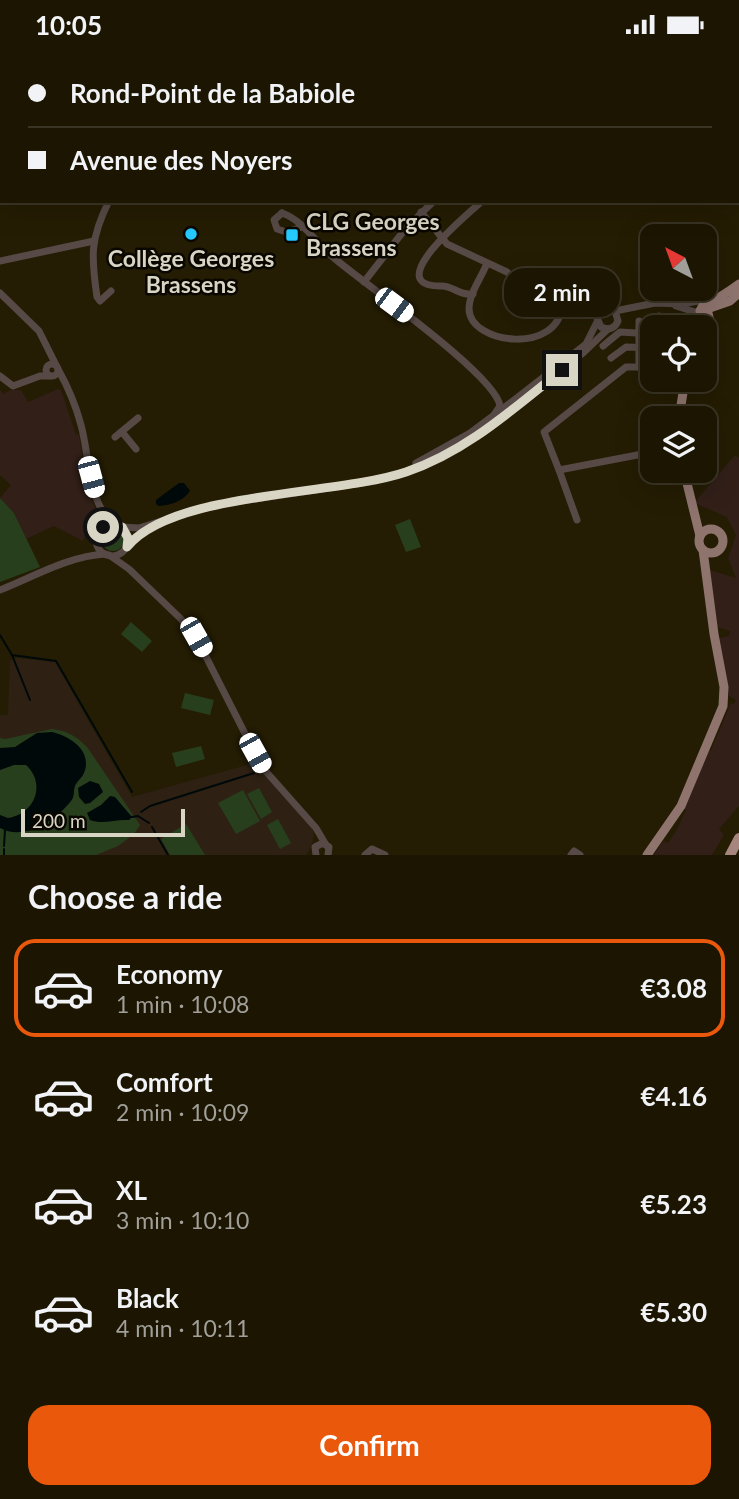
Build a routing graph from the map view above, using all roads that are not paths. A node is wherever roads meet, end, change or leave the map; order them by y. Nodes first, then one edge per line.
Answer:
1 (108, 203) edge
2 (432, 203) edge
3 (480, 203) edge
4 (421, 212) junction
5 (302, 227) junction
6 (442, 238) junction
7 (94, 241) junction
8 (0, 261) edge
9 (487, 263) junction
10 (364, 282) junction
11 (739, 284) edge
12 (111, 291) dead end
13 (739, 292) edge
14 (0, 293) edge
15 (472, 295) junction
16 (562, 304) junction
17 (582, 304) junction
18 (640, 307) junction
19 (702, 307) junction
20 (602, 310) junction
21 (615, 311) junction
22 (707, 315) edge
23 (597, 320) junction
24 (618, 321) junction
25 (639, 321) dead end
26 (608, 329) junction
27 (639, 334) junction
28 (603, 346) dead end
29 (640, 348) junction
30 (611, 358) dead end
31 (639, 367) joint
32 (52, 370) junction
33 (0, 376) edge
34 (495, 392) junction
35 (505, 397) junction
36 (518, 397) junction
37 (507, 406) junction
38 (138, 418) dead end
39 (495, 419) junction
40 (135, 449) dead end
41 (640, 454) edge
42 (559, 470) junction
43 (687, 483) edge
44 (103, 514) junction
45 (577, 520) dead end
46 (112, 524) junction
47 (103, 527) junction
48 (122, 527) junction
49 (149, 527) junction
50 (701, 531) junction
51 (97, 542) junction
52 (126, 547) junction
53 (706, 551) junction
54 (107, 554) junction
55 (72, 562) junction
56 (129, 569) junction
57 (0, 590) edge
58 (316, 828) junction
59 (739, 840) edge
60 (314, 852) edge
61 (329, 852) edge
62 (365, 855) edge
63 (385, 855) edge
64 (571, 855) edge
65 (580, 855) edge
66 (647, 855) edge
67 (732, 855) edge

1 - 7 street
2 - 4 street
3 - 6 street
4 - 6 street
4 - 10 street
5 - 5 street
5 - 10 street
6 - 9 street
6 - 15 street
7 - 8 street
7 - 12 street
9 - 15 street
9 - 16 street
10 - 34 street
11 - 19 main road
13 - 19 main road
14 - 32 street
15 - 16 street
16 - 17 street
17 - 20 street
17 - 23 street
18 - 19 street
18 - 21 street
18 - 24 street
19 - 22 main road
20 - 21 street
20 - 23 street
21 - 24 street
23 - 26 street
23 - 36 street
24 - 26 street
25 - 27 street
26 - 39 street
27 - 28 street
27 - 29 street
29 - 30 street
29 - 31 street
31 - 42 street
32 - 33 street
32 - 44 street
34 - 35 street
34 - 39 street
35 - 36 street
35 - 37 street
36 - 37 street
37 - 39 street
38 - 40 street
39 - 49 street
41 - 42 street
42 - 45 street
43 - 50 main road
44 - 46 street
44 - 47 street
46 - 47 street
46 - 48 street
47 - 51 street
48 - 49 street
48 - 52 street
49 - 52 street
50 - 53 main road
50 - 53 main road
51 - 54 street
51 - 55 street
52 - 54 street
52 - 56 street
53 - 66 main road
54 - 55 street
54 - 56 street
55 - 57 street
56 - 58 street
58 - 60 street
58 - 61 street
59 - 67 highway
60 - 61 street
62 - 63 street
64 - 65 street

